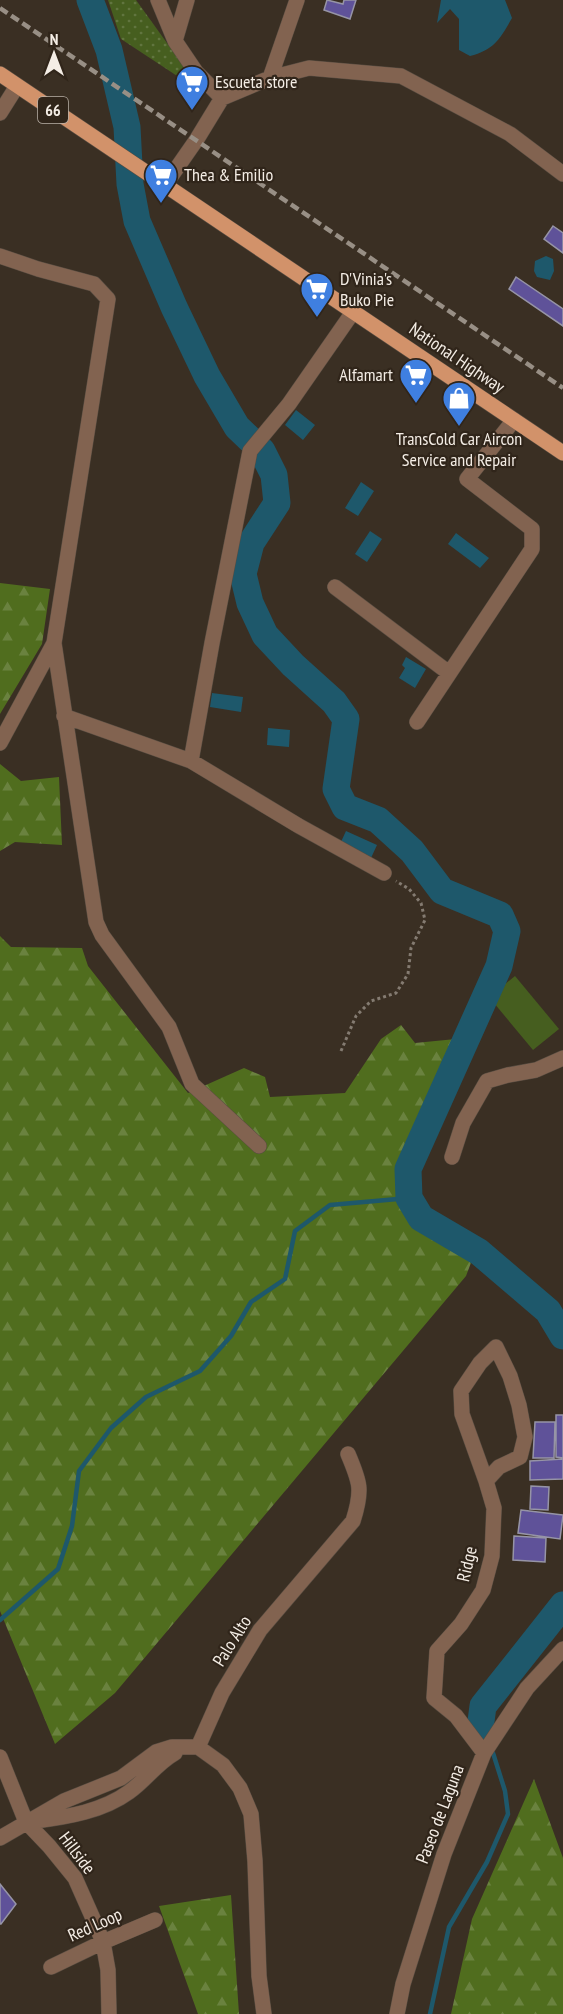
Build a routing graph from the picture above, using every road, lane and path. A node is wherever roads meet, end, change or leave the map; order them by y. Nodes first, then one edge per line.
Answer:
1 (158, 0) edge
2 (188, 0) edge
3 (297, 0) edge
4 (175, 41) junction
5 (0, 74) edge
6 (270, 78) junction
7 (17, 86) junction
8 (222, 98) junction
9 (0, 113) edge
10 (563, 174) edge
11 (165, 185) junction
12 (0, 256) edge
13 (353, 312) junction
14 (514, 420) junction
15 (563, 453) edge
16 (335, 587) dead end
17 (54, 642) junction
18 (449, 673) junction
19 (64, 716) junction
20 (417, 722) dead end
21 (0, 743) edge
22 (191, 761) junction
23 (384, 873) joint
24 (341, 1051) dead end
25 (563, 1058) edge
26 (259, 1146) dead end
27 (452, 1156) dead end
28 (348, 1454) dead end
29 (486, 1481) junction
30 (563, 1649) edge
31 (198, 1747) junction
32 (484, 1753) junction
33 (0, 1757) edge
34 (26, 1822) junction
35 (0, 1838) edge
36 (155, 1920) dead end
37 (102, 1941) junction
38 (51, 1966) dead end
39 (108, 2014) edge
40 (264, 2014) edge
41 (397, 2014) edge

1 - 4 street
2 - 4 street
3 - 6 street
4 - 8 street
5 - 7 main road, National Highway / 66
6 - 8 street
6 - 10 street
7 - 9 street
7 - 11 main road, National Highway / 66
8 - 11 street
11 - 13 main road, National Highway / 66
12 - 17 street
13 - 14 main road, National Highway / 66
13 - 22 street
14 - 15 main road, National Highway / 66
14 - 18 street
16 - 18 street
17 - 19 street
17 - 21 street
18 - 20 street
19 - 22 street
19 - 26 street
22 - 23 street
23 - 24 path
25 - 27 street
28 - 31 street, Palo Alto
29 - 29 street, Ridge
29 - 32 street, Ridge
30 - 32 street, Paseo de Laguna
31 - 34 street
31 - 40 street
32 - 41 street, Paseo de Laguna
33 - 34 street, Hillside
34 - 35 street
34 - 37 street, Hillside
36 - 37 street, Red Loop
37 - 38 street, Red Loop
37 - 39 street, Hillside

